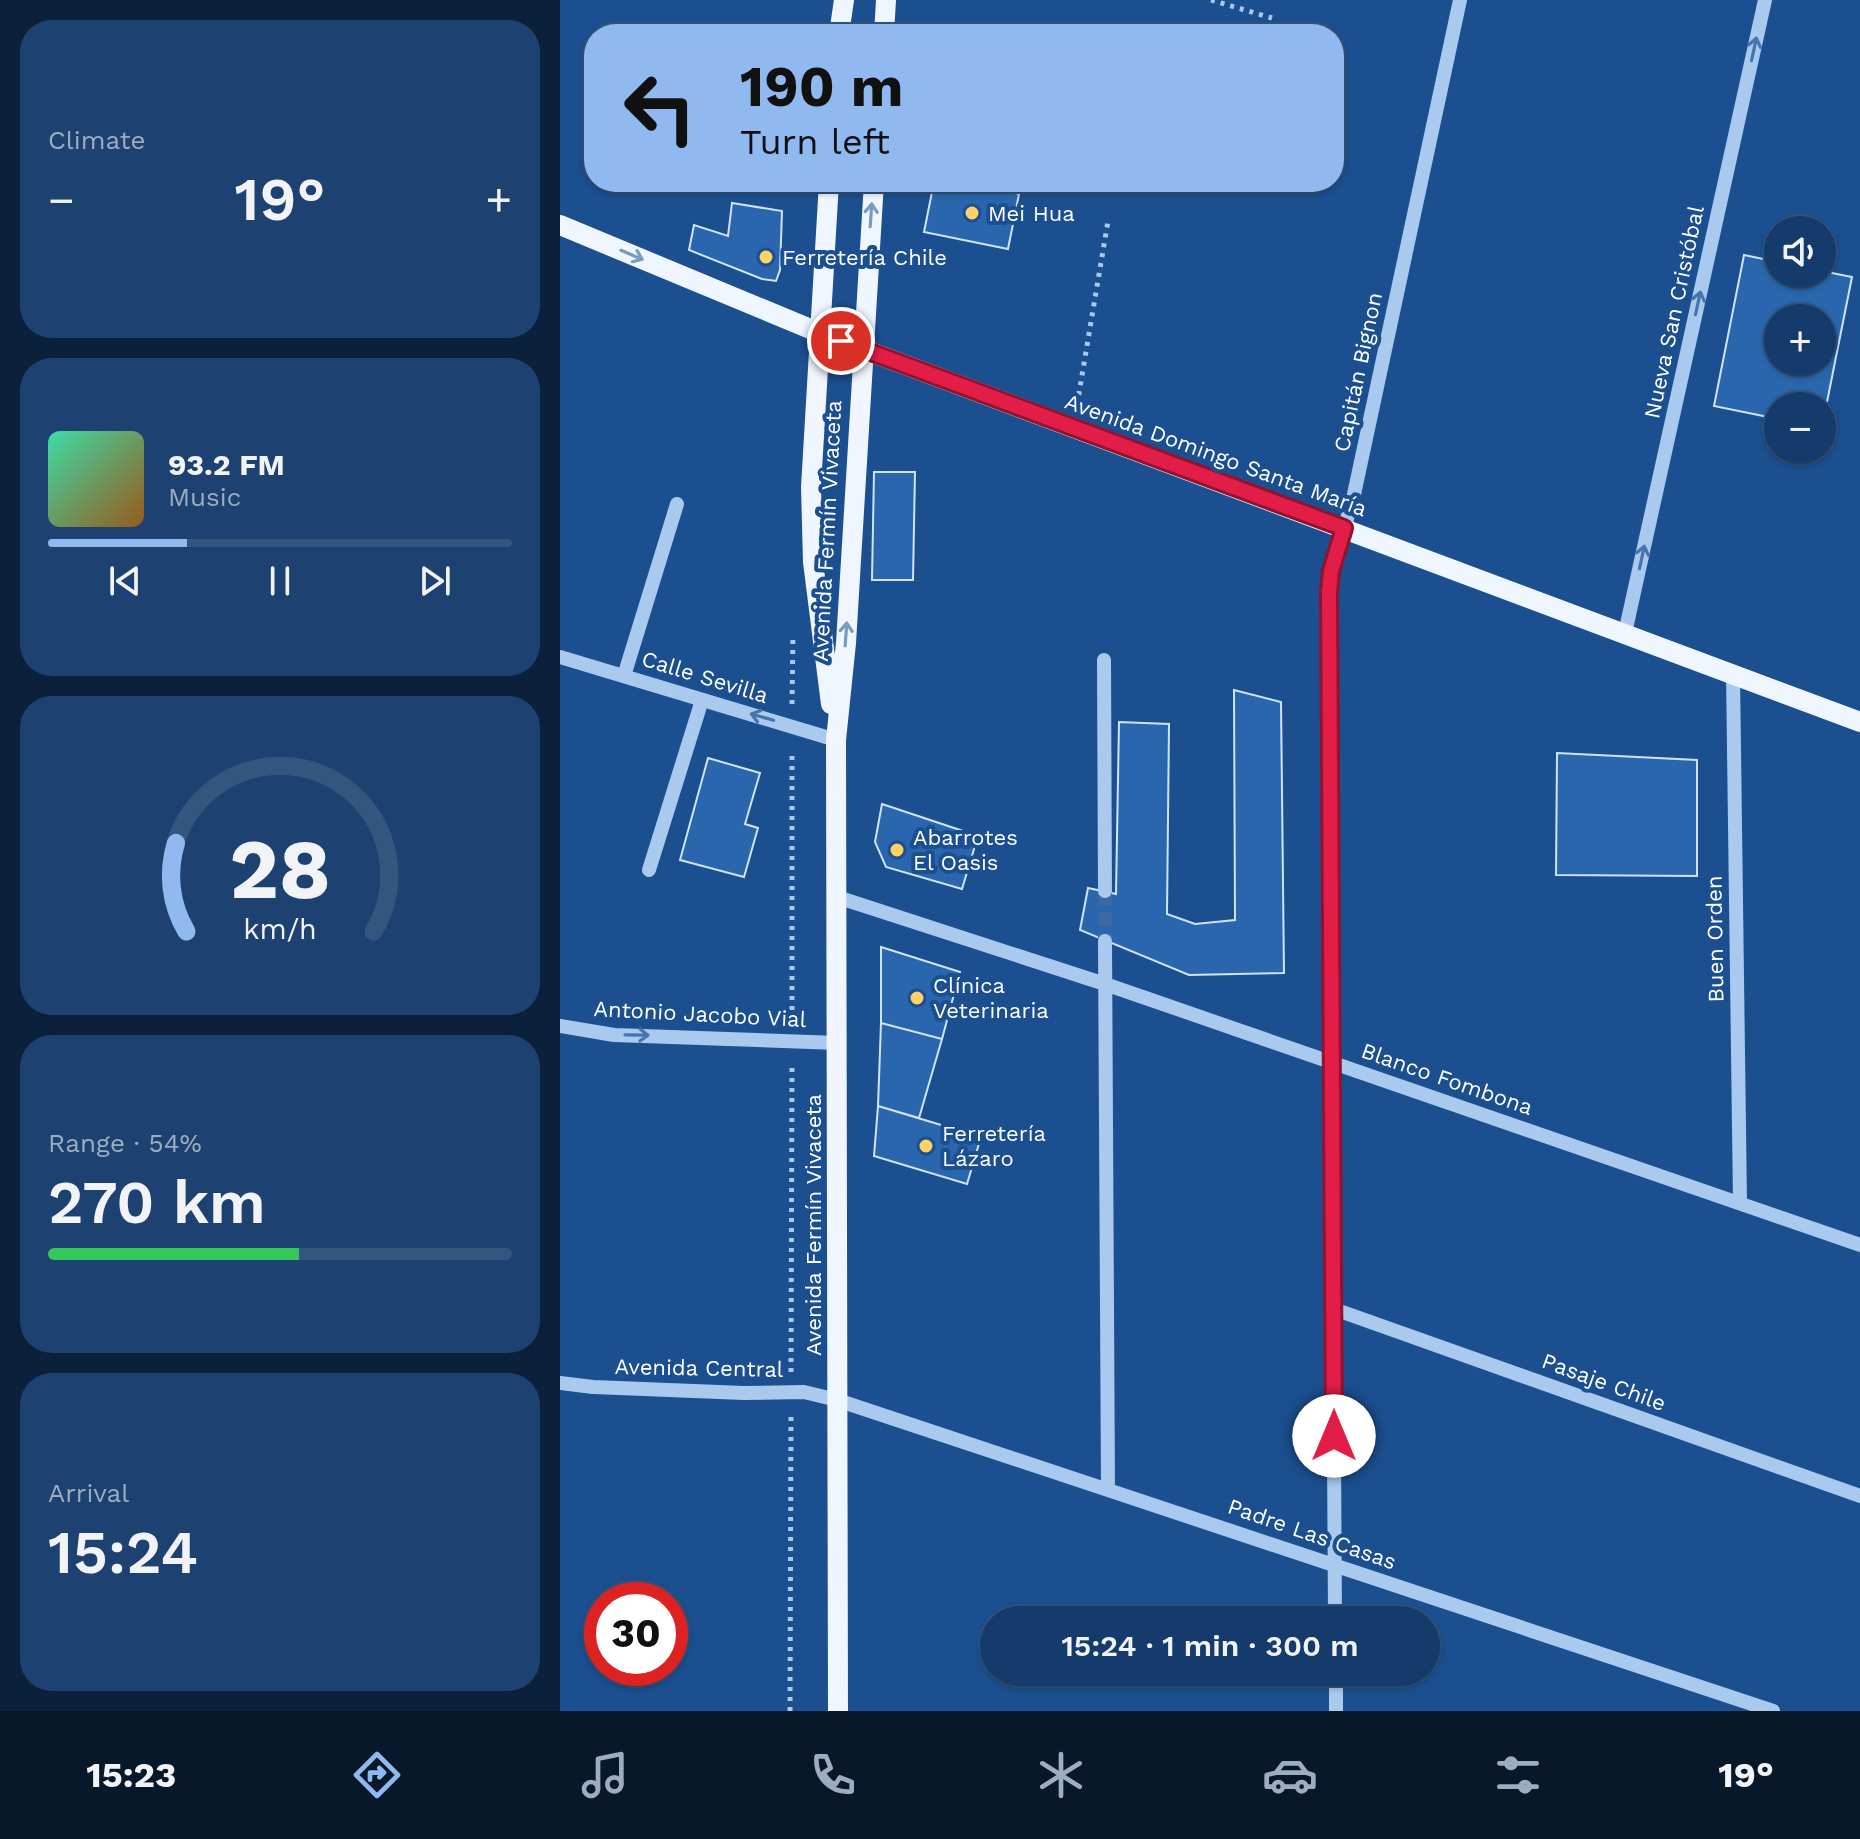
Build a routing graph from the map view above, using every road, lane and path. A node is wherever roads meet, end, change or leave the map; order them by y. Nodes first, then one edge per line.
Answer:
1 (844, 0) edge
2 (886, 0) edge
3 (1211, 0) edge
4 (1460, 0) edge
5 (1765, 0) edge
6 (1272, 18) dead end
7 (840, 24) edge
8 (885, 24) edge
9 (828, 192) edge
10 (873, 192) edge
11 (1108, 221) dead end
12 (560, 225) edge
13 (820, 333) junction
14 (862, 349) junction
15 (1079, 394) dead end
16 (677, 504) dead end
17 (1344, 528) junction
18 (1625, 633) junction
19 (560, 657) edge
20 (1104, 660) dead end
21 (1733, 674) junction
22 (624, 676) junction
23 (702, 700) junction
24 (1860, 722) edge
25 (836, 740) junction
26 (649, 870) dead end
27 (1105, 891) tunnel mouth
28 (837, 897) junction
29 (1105, 941) tunnel mouth
30 (1105, 984) junction
31 (560, 1026) edge
32 (838, 1043) junction
33 (1333, 1063) junction
34 (1740, 1203) junction
35 (1860, 1245) edge
36 (1334, 1309) junction
37 (560, 1383) edge
38 (837, 1400) junction
39 (1108, 1489) junction
40 (1860, 1496) edge
41 (1335, 1565) junction
42 (1335, 1606) edge
43 (1336, 1686) edge
44 (838, 1711) edge
45 (1336, 1711) edge
46 (1773, 1711) edge

1 - 7 main road
2 - 8 main road
3 - 6 path
4 - 17 street, Capitán Bignon
18 -> 5 street, Nueva San Cristóbal
9 - 13 main road, Avenida Fermín Vivaceta
14 -> 10 main road, Avenida Fermín Vivaceta
11 - 15 path
12 -> 13 main road, Avenida Domingo Santa María
13 - 14 main road, Avenida Domingo Santa María
13 - 25 main road, Avenida Fermín Vivaceta
14 - 17 main road, Avenida Domingo Santa María
25 -> 14 main road, Avenida Fermín Vivaceta
16 - 22 street
17 - 18 main road, Avenida Domingo Santa María
17 - 33 street, Capitán Bignon
18 - 21 main road, Avenida Domingo Santa María
19 - 22 street, Calle Sevilla
20 - 27 street
21 - 24 main road, Avenida Domingo Santa María
21 - 34 street, Buen Orden
22 - 23 street, Calle Sevilla
25 -> 23 street, Calle Sevilla
23 - 26 street
25 - 28 main road, Avenida Fermín Vivaceta
28 - 30 street, Blanco Fombona
28 - 32 main road, Avenida Fermín Vivaceta
29 - 30 street
30 - 33 street, Blanco Fombona
30 - 39 street
31 -> 32 street, Antonio Jacobo Vial
32 - 38 main road, Avenida Fermín Vivaceta
33 - 34 street, Blanco Fombona
33 - 36 street, Capitán Bignon
34 - 35 street, Blanco Fombona
36 - 40 street, Pasaje Chile
36 - 41 street, Capitán Bignon
37 - 38 street, Avenida Central
38 - 39 street, Padre Las Casas
38 - 44 main road, Avenida Fermín Vivaceta
39 - 41 street, Padre Las Casas
41 - 42 street, Capitán Bignon
41 - 46 street, Padre Las Casas
43 - 45 street

